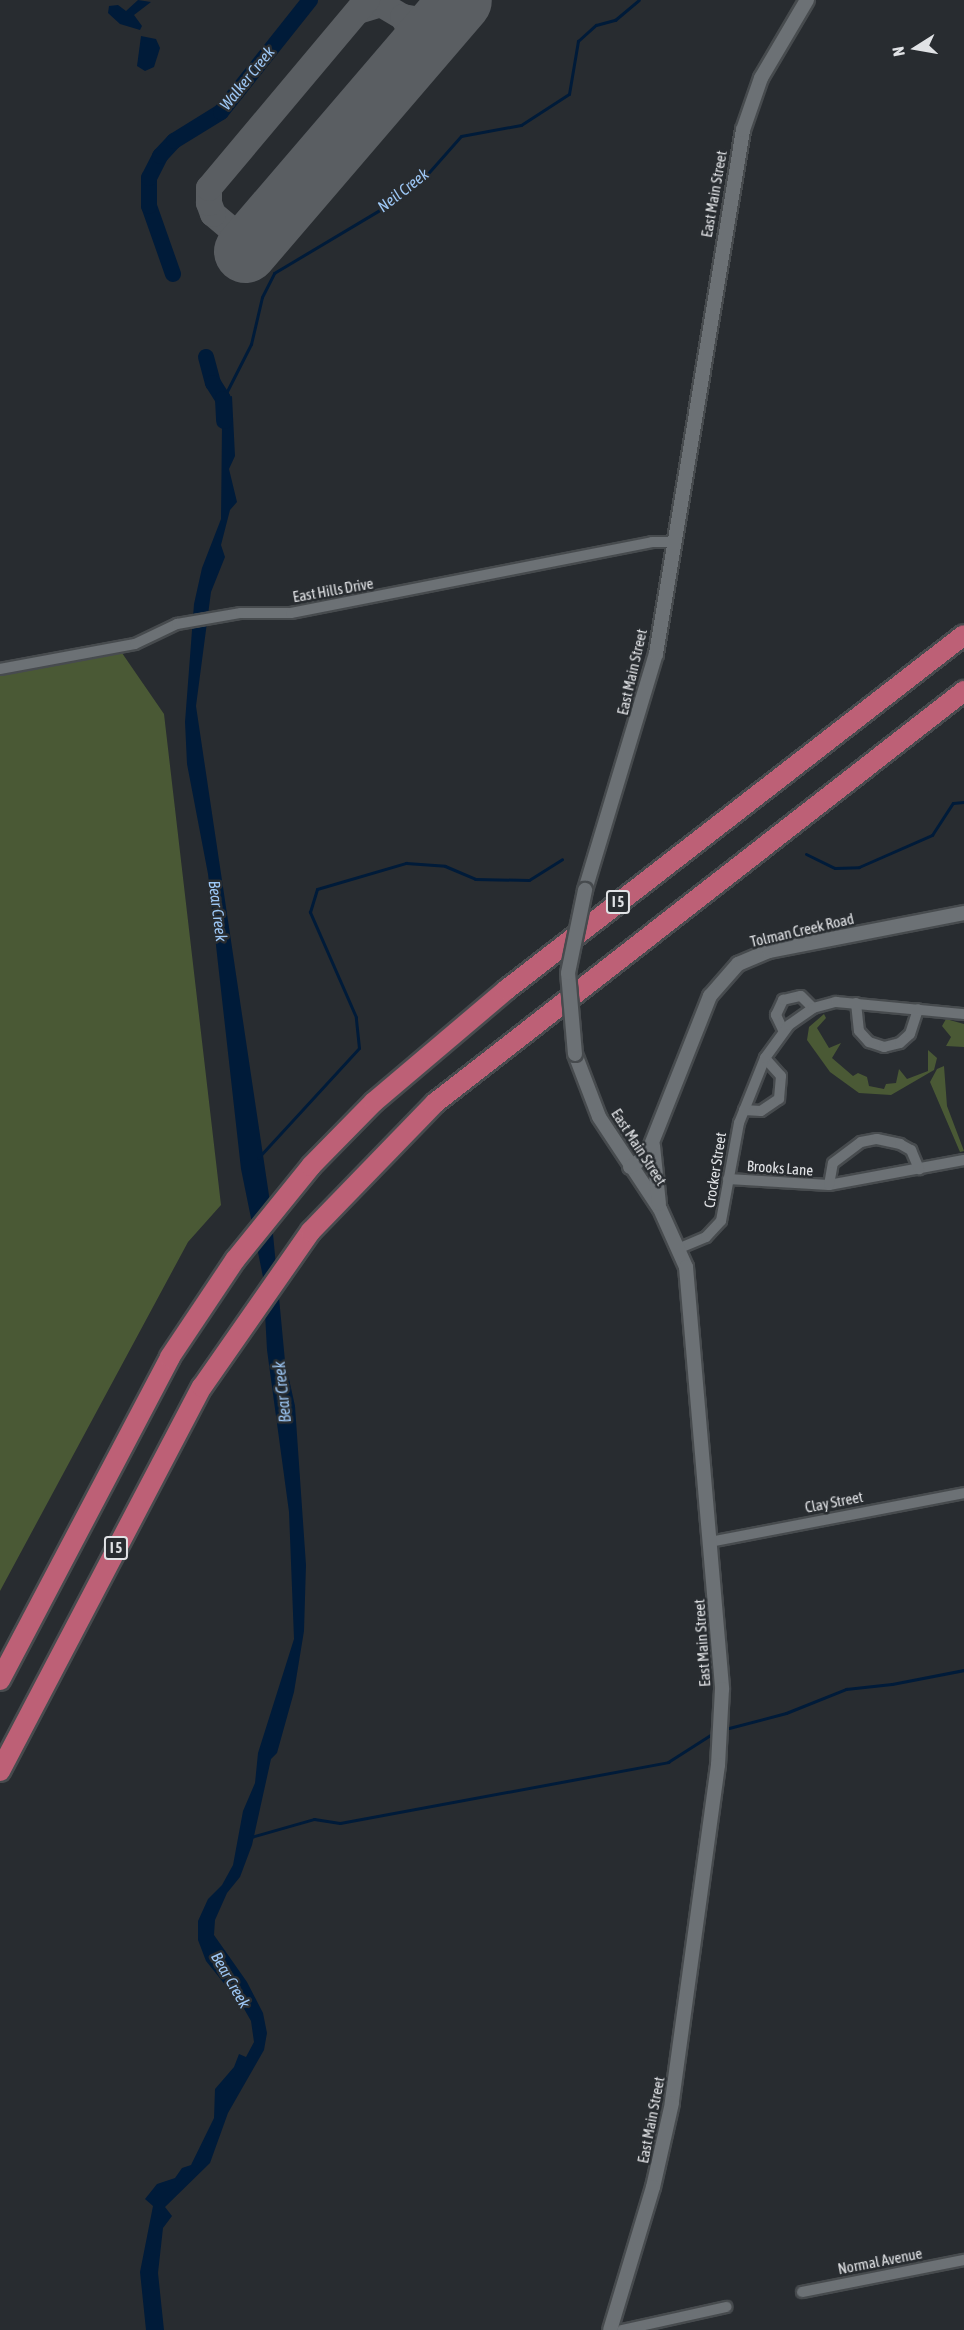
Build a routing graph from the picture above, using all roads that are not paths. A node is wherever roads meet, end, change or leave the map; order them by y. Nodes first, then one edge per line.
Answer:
1 (807, 0) edge
2 (674, 542) junction
3 (964, 635) edge
4 (0, 669) edge
5 (964, 691) edge
6 (964, 914) edge
7 (856, 1003) junction
8 (813, 1008) junction
9 (918, 1009) junction
10 (964, 1014) edge
11 (783, 1030) junction
12 (765, 1058) junction
13 (744, 1110) junction
14 (654, 1138) junction
15 (964, 1160) edge
16 (630, 1167) junction
17 (919, 1168) junction
18 (728, 1179) junction
19 (829, 1185) junction
20 (660, 1209) junction
21 (680, 1248) junction
22 (964, 1493) edge
23 (710, 1542) junction
24 (0, 1680) edge
25 (0, 1771) edge
26 (964, 2260) edge
27 (802, 2292) dead end
28 (726, 2307) dead end
29 (610, 2330) edge
30 (622, 2330) edge

1 - 2 street, East Main Street
2 - 4 street, East Hills Drive
2 - 16 street, East Main Street, bridge
3 - 24 highway, I 5
5 - 25 highway, I 5
6 - 14 street, Tolman Creek Road
7 - 8 street, Crocker Street
7 - 9 street, Crocker Street
7 - 9 street
8 - 11 street, Crocker Street
8 - 11 street, Crocker Street
9 - 10 street, Crocker Street
11 - 12 street, Crocker Street
12 - 13 street, Crocker Street
12 - 13 street
13 - 18 street, Crocker Street
14 - 16 street, Tolman Creek Road
14 - 20 street
15 - 17 street, Brooks Lane
16 - 20 street, East Main Street
17 - 19 street, Brooks Lane
17 - 19 street, Brooks Lane
18 - 19 street, Brooks Lane
18 - 21 street, Crocker Street
20 - 21 street, East Main Street
21 - 23 street, East Main Street
22 - 23 street, Clay Street
23 - 29 street, East Main Street
26 - 27 street, Normal Avenue
28 - 30 street

